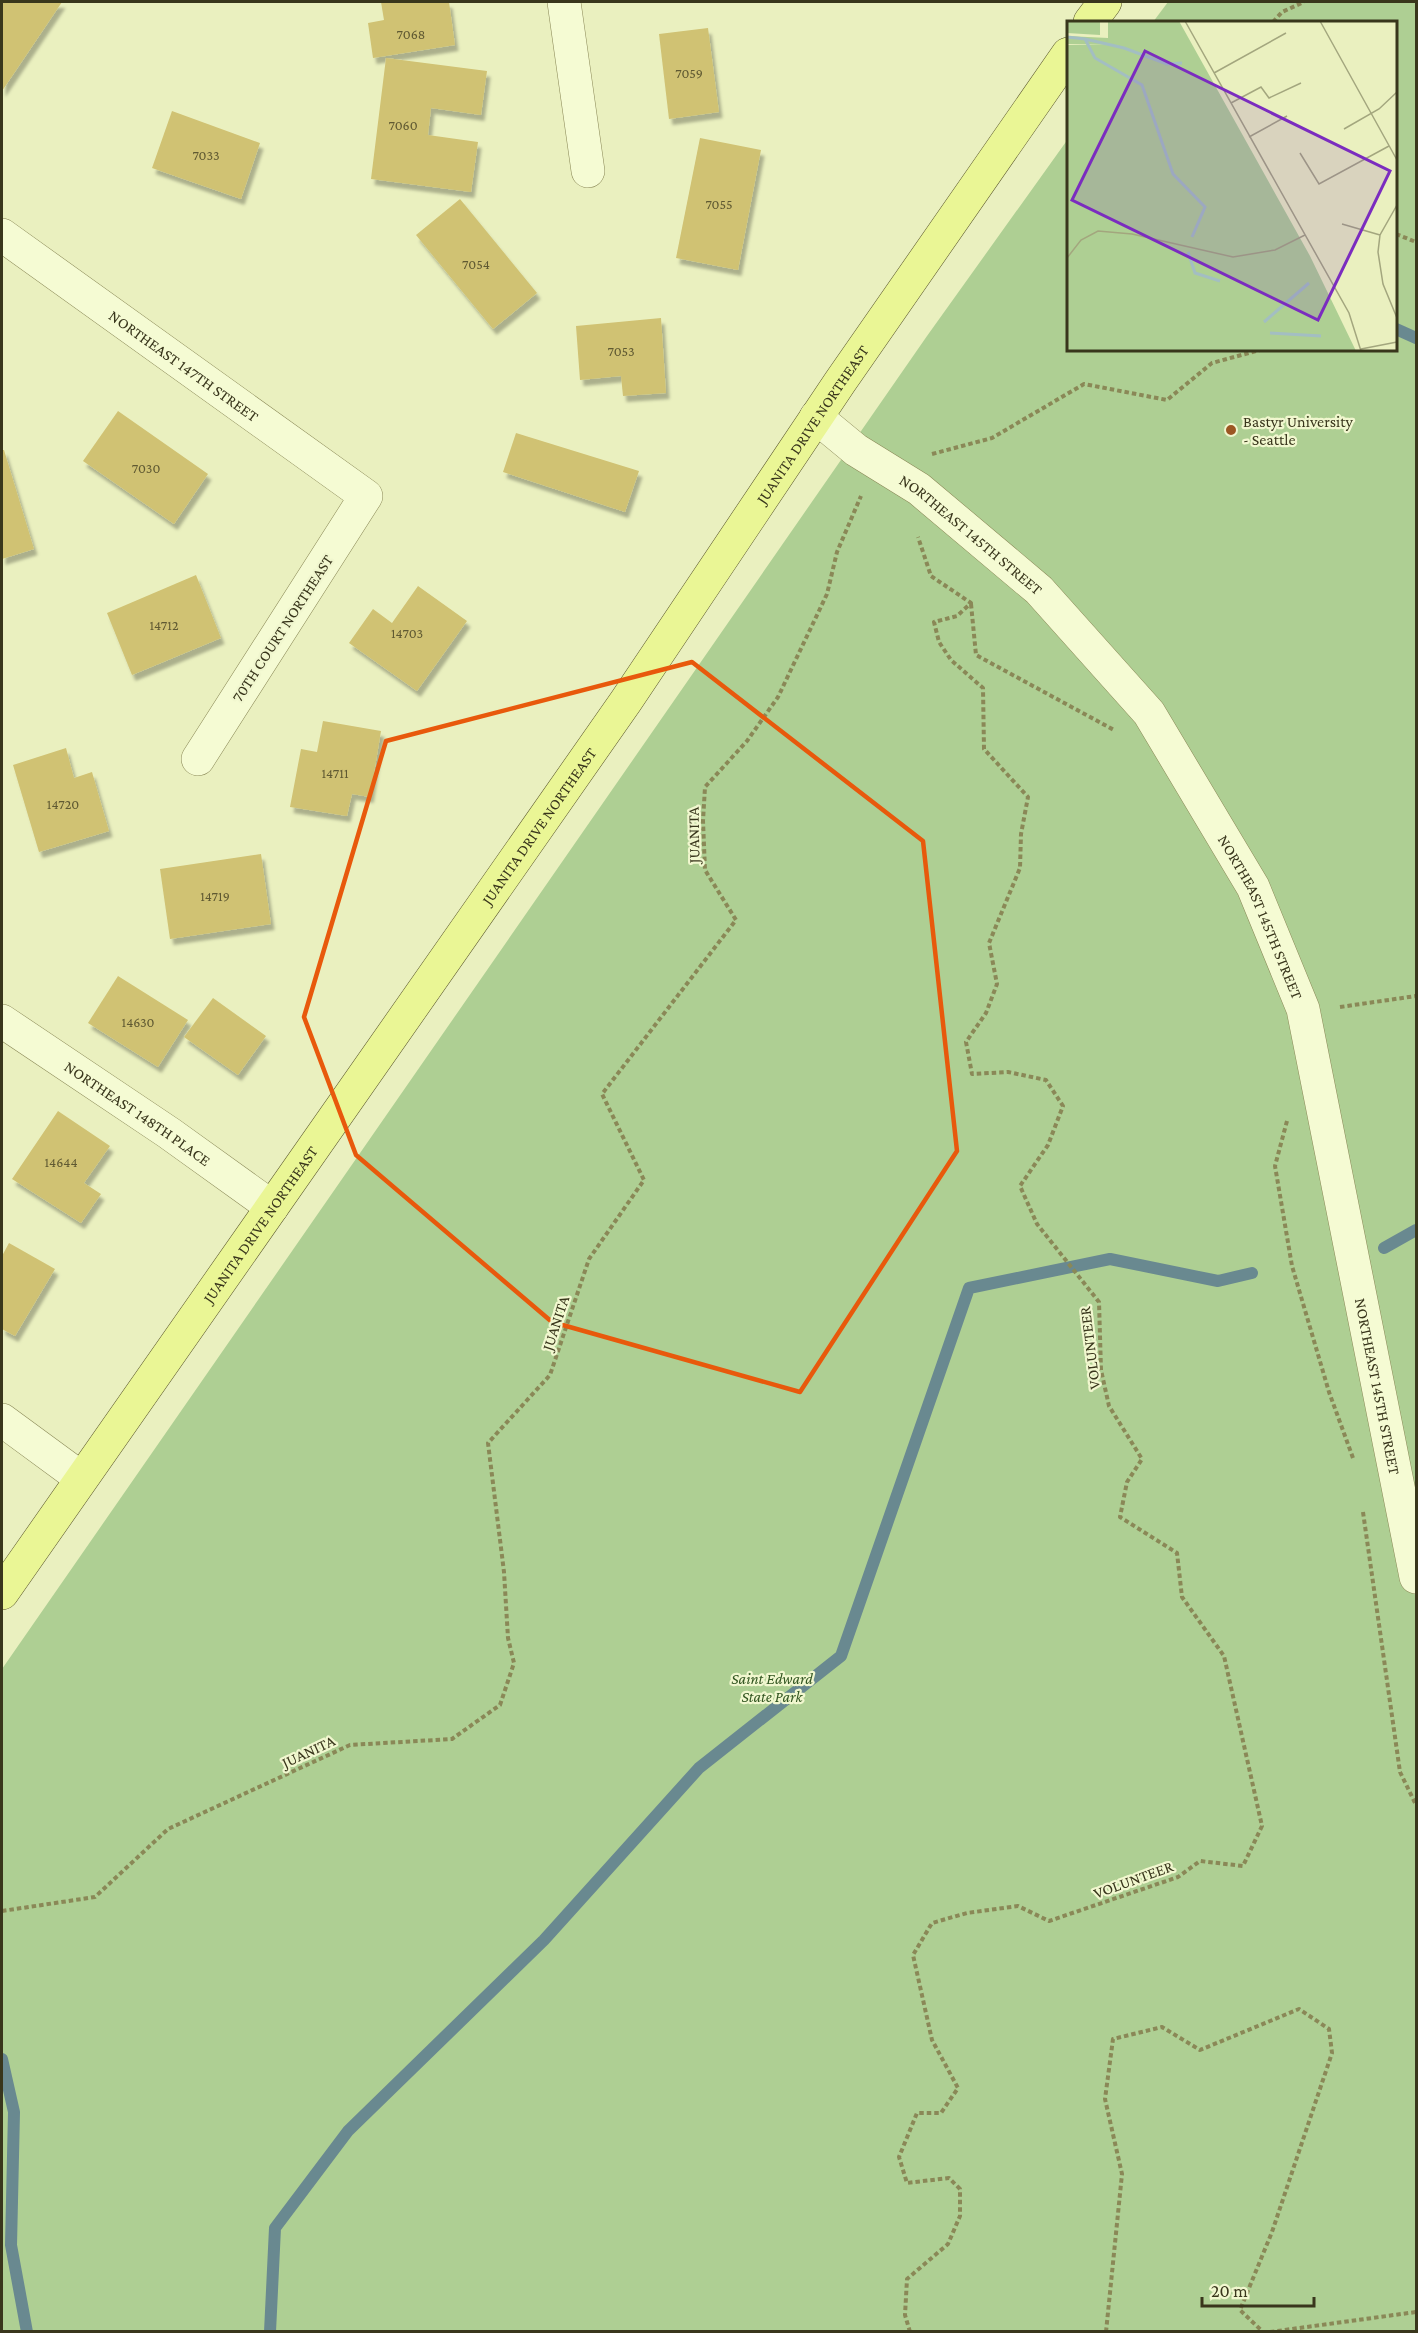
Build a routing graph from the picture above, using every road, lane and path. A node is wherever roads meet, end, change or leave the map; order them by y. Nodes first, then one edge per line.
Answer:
1 (564, 2) edge
2 (1105, 2) edge
3 (1304, 2) edge
4 (1091, 21) edge
5 (1274, 21) edge
6 (1067, 55) edge
7 (588, 171) dead end
8 (1397, 235) edge
9 (2, 236) edge
10 (1416, 243) edge
11 (1256, 351) edge
12 (816, 417) junction
13 (924, 456) dead end
14 (863, 489) dead end
15 (366, 496) joint
16 (917, 534) dead end
17 (971, 603) junction
18 (1118, 733) dead end
19 (198, 759) dead end
20 (1416, 996) edge
21 (1303, 1009) junction
22 (2, 1021) edge
23 (1289, 1111) dead end
24 (272, 1207) junction
25 (2, 1420) edge
26 (1353, 1459) dead end
27 (81, 1478) junction
28 (1362, 1505) dead end
29 (1416, 1577) edge
30 (2, 1593) edge
31 (1416, 1805) edge
32 (2, 1911) edge
33 (1416, 2312) edge
34 (910, 2331) edge
35 (1106, 2331) edge
36 (1263, 2331) edge
37 (1270, 2331) edge

1 - 7 street
2 - 4 main road
3 - 5 path
6 - 12 main road, JUANITA DRIVE NORTHEAST
8 - 10 path
9 - 15 street, NORTHEAST 147TH STREET
11 - 13 path
12 - 21 street, NORTHEAST 145TH STREET
12 - 24 main road, JUANITA DRIVE NORTHEAST
14 - 32 path, JUANITA
15 - 19 street, 70TH COURT NORTHEAST
16 - 17 path
17 - 18 path
17 - 34 path, VOLUNTEER
20 - 21 path
21 - 29 street, NORTHEAST 145TH STREET
22 - 24 street, NORTHEAST 148TH PLACE
23 - 26 path
24 - 27 main road, JUANITA DRIVE NORTHEAST
25 - 27 street
27 - 30 main road, JUANITA DRIVE NORTHEAST
28 - 31 path
33 - 37 path
35 - 36 path

